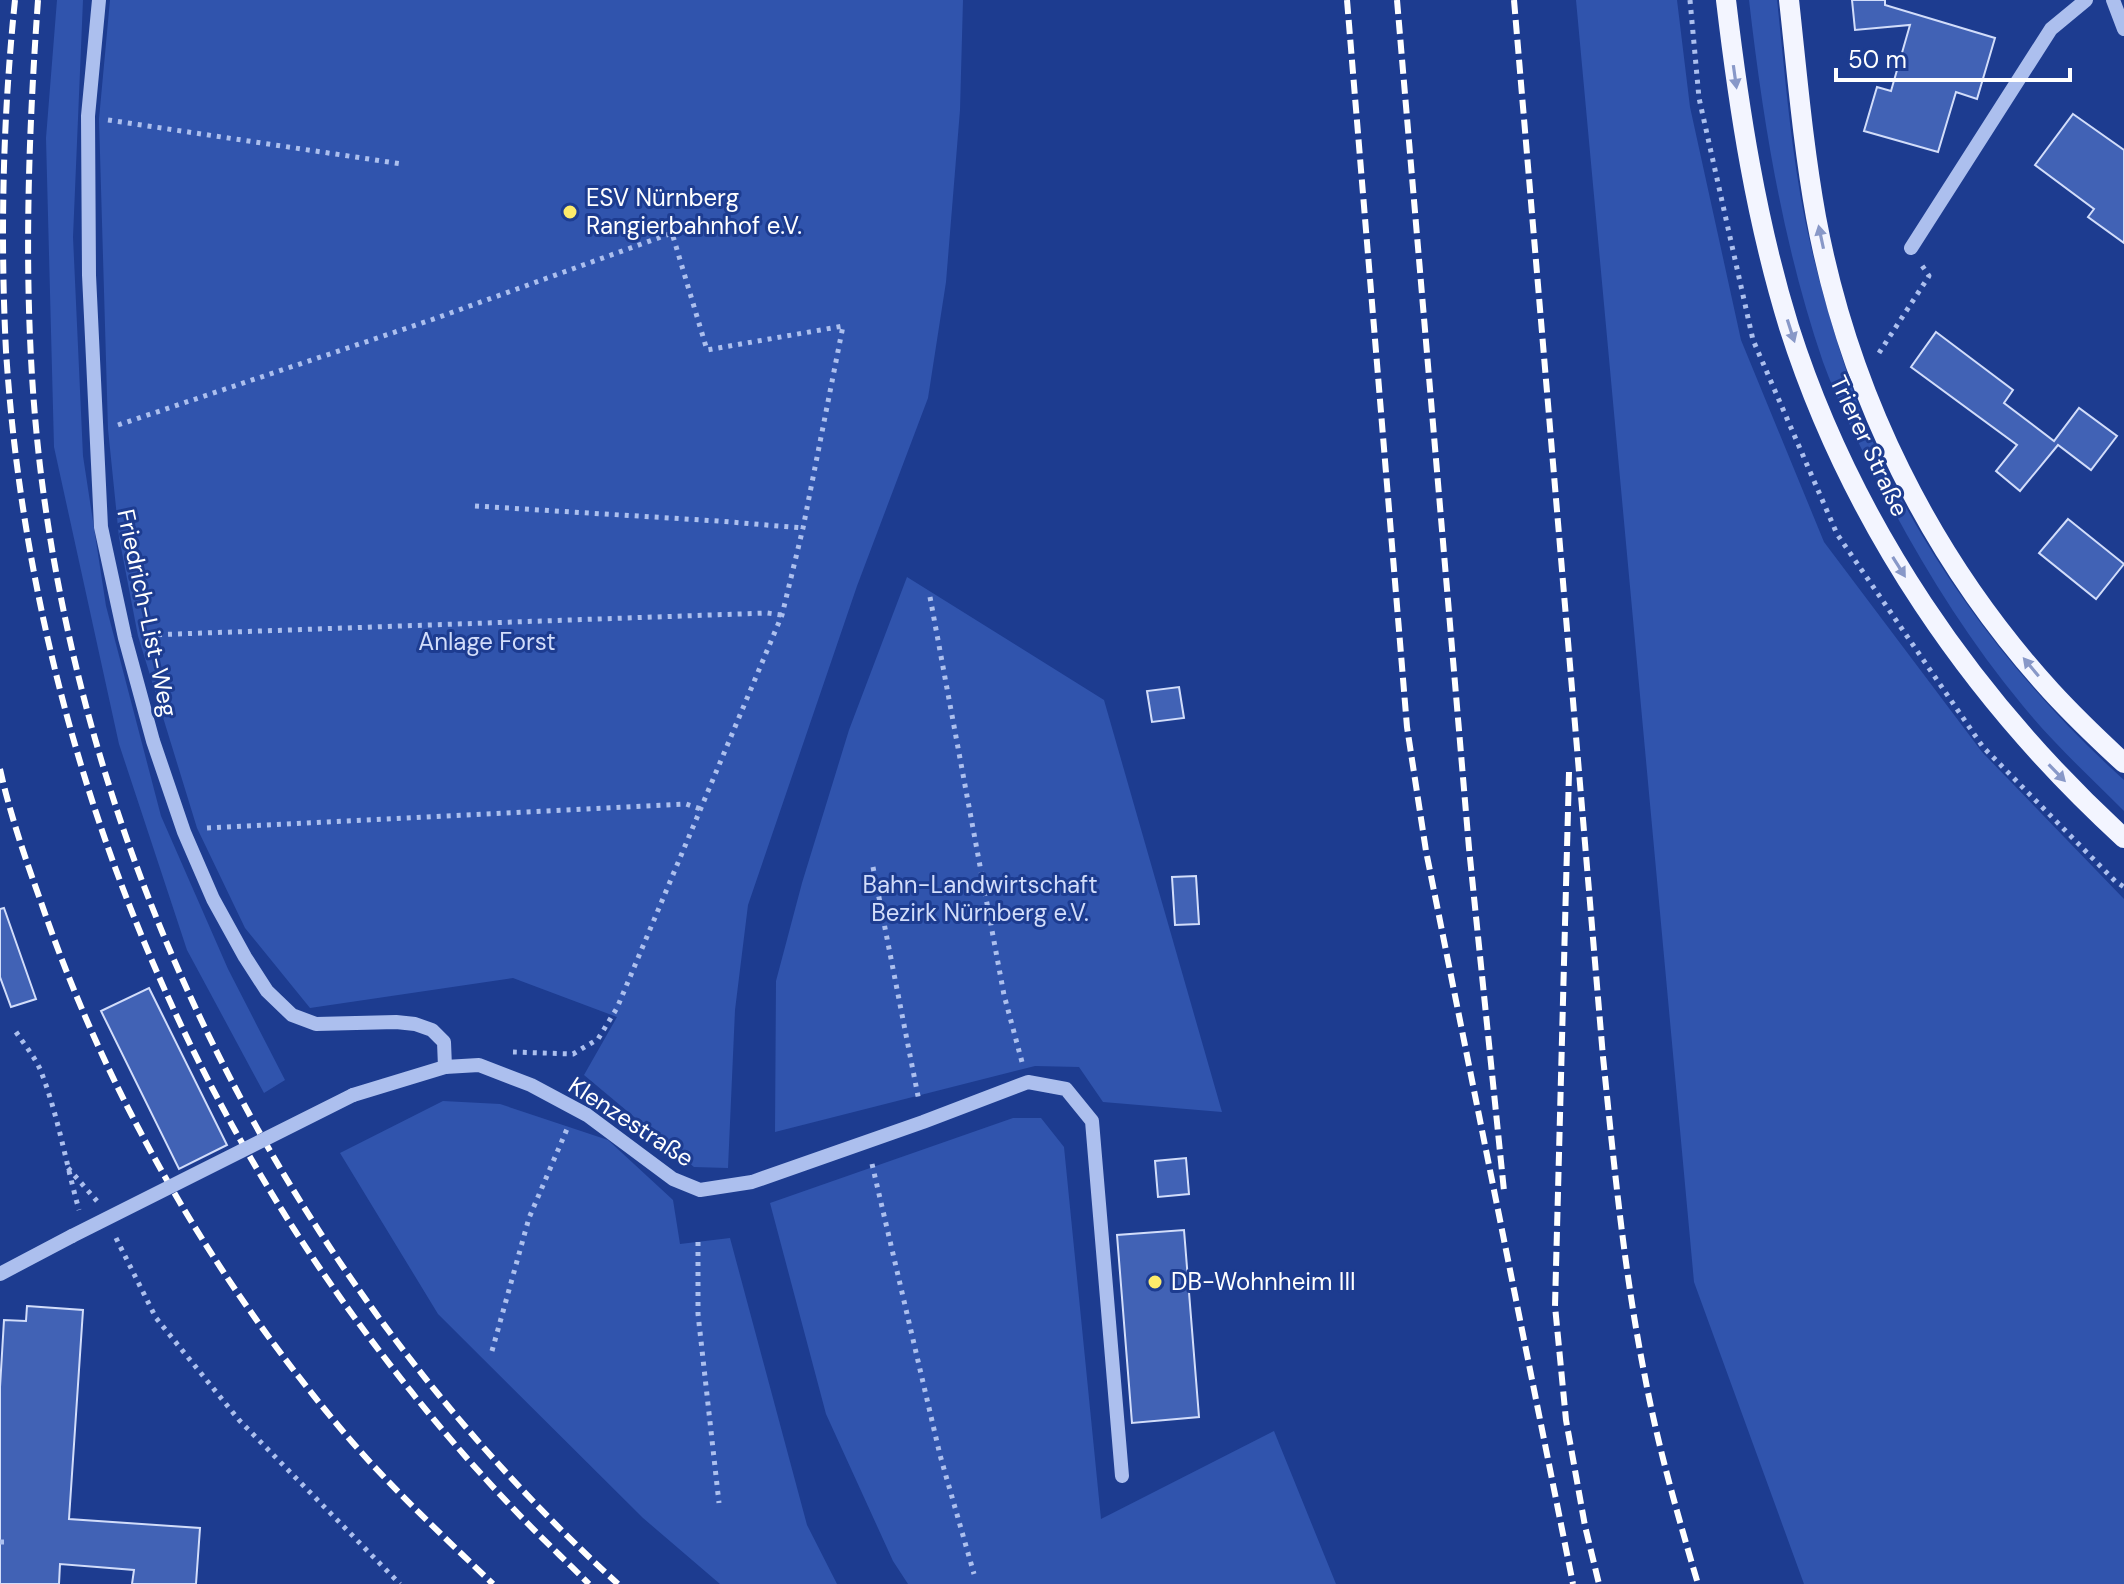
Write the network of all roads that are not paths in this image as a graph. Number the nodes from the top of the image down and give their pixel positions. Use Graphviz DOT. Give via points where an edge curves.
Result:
graph roads {
  1 [pos="99,0"];
  2 [pos="1726,0"];
  3 [pos="1789,0"];
  4 [pos="2086,0"];
  5 [pos="2113,0"];
  6 [pos="2124,29"];
  7 [pos="1911,248"];
  8 [pos="2124,763"];
  9 [pos="2124,838"];
  10 [pos="445,1067"];
  11 [pos="0,1274"];
  12 [pos="1122,1476"];
  1 -- 10 [label="street, Friedrich-List-Weg" via="88,116 89,275 101,527 153,741 213,899 267,991 292,1015 316,1024 396,1022 432,1030 444,1042"];
  2 -- 9 [label="main road, Trierer Straße, one-way" via="1742,124 1768,249 1790,328 1840,456 1894,559 1964,663 2044,759"];
  8 -- 3 [label="main road, Trierer Straße, one-way" via="2048,688 1987,613 1939,541 1881,430 1836,300 1816,217"];
  4 -- 7 [label="street" via="2051,29"];
  5 -- 6 [label="street"];
  10 -- 11 [label="street, Klenzestraße, bridge" via="353,1095"];
  10 -- 12 [label="street, Klenzestraße" via="479,1065 531,1085 587,1115 673,1179 700,1190 752,1182 1028,1082 1066,1089 1092,1121"];
}
